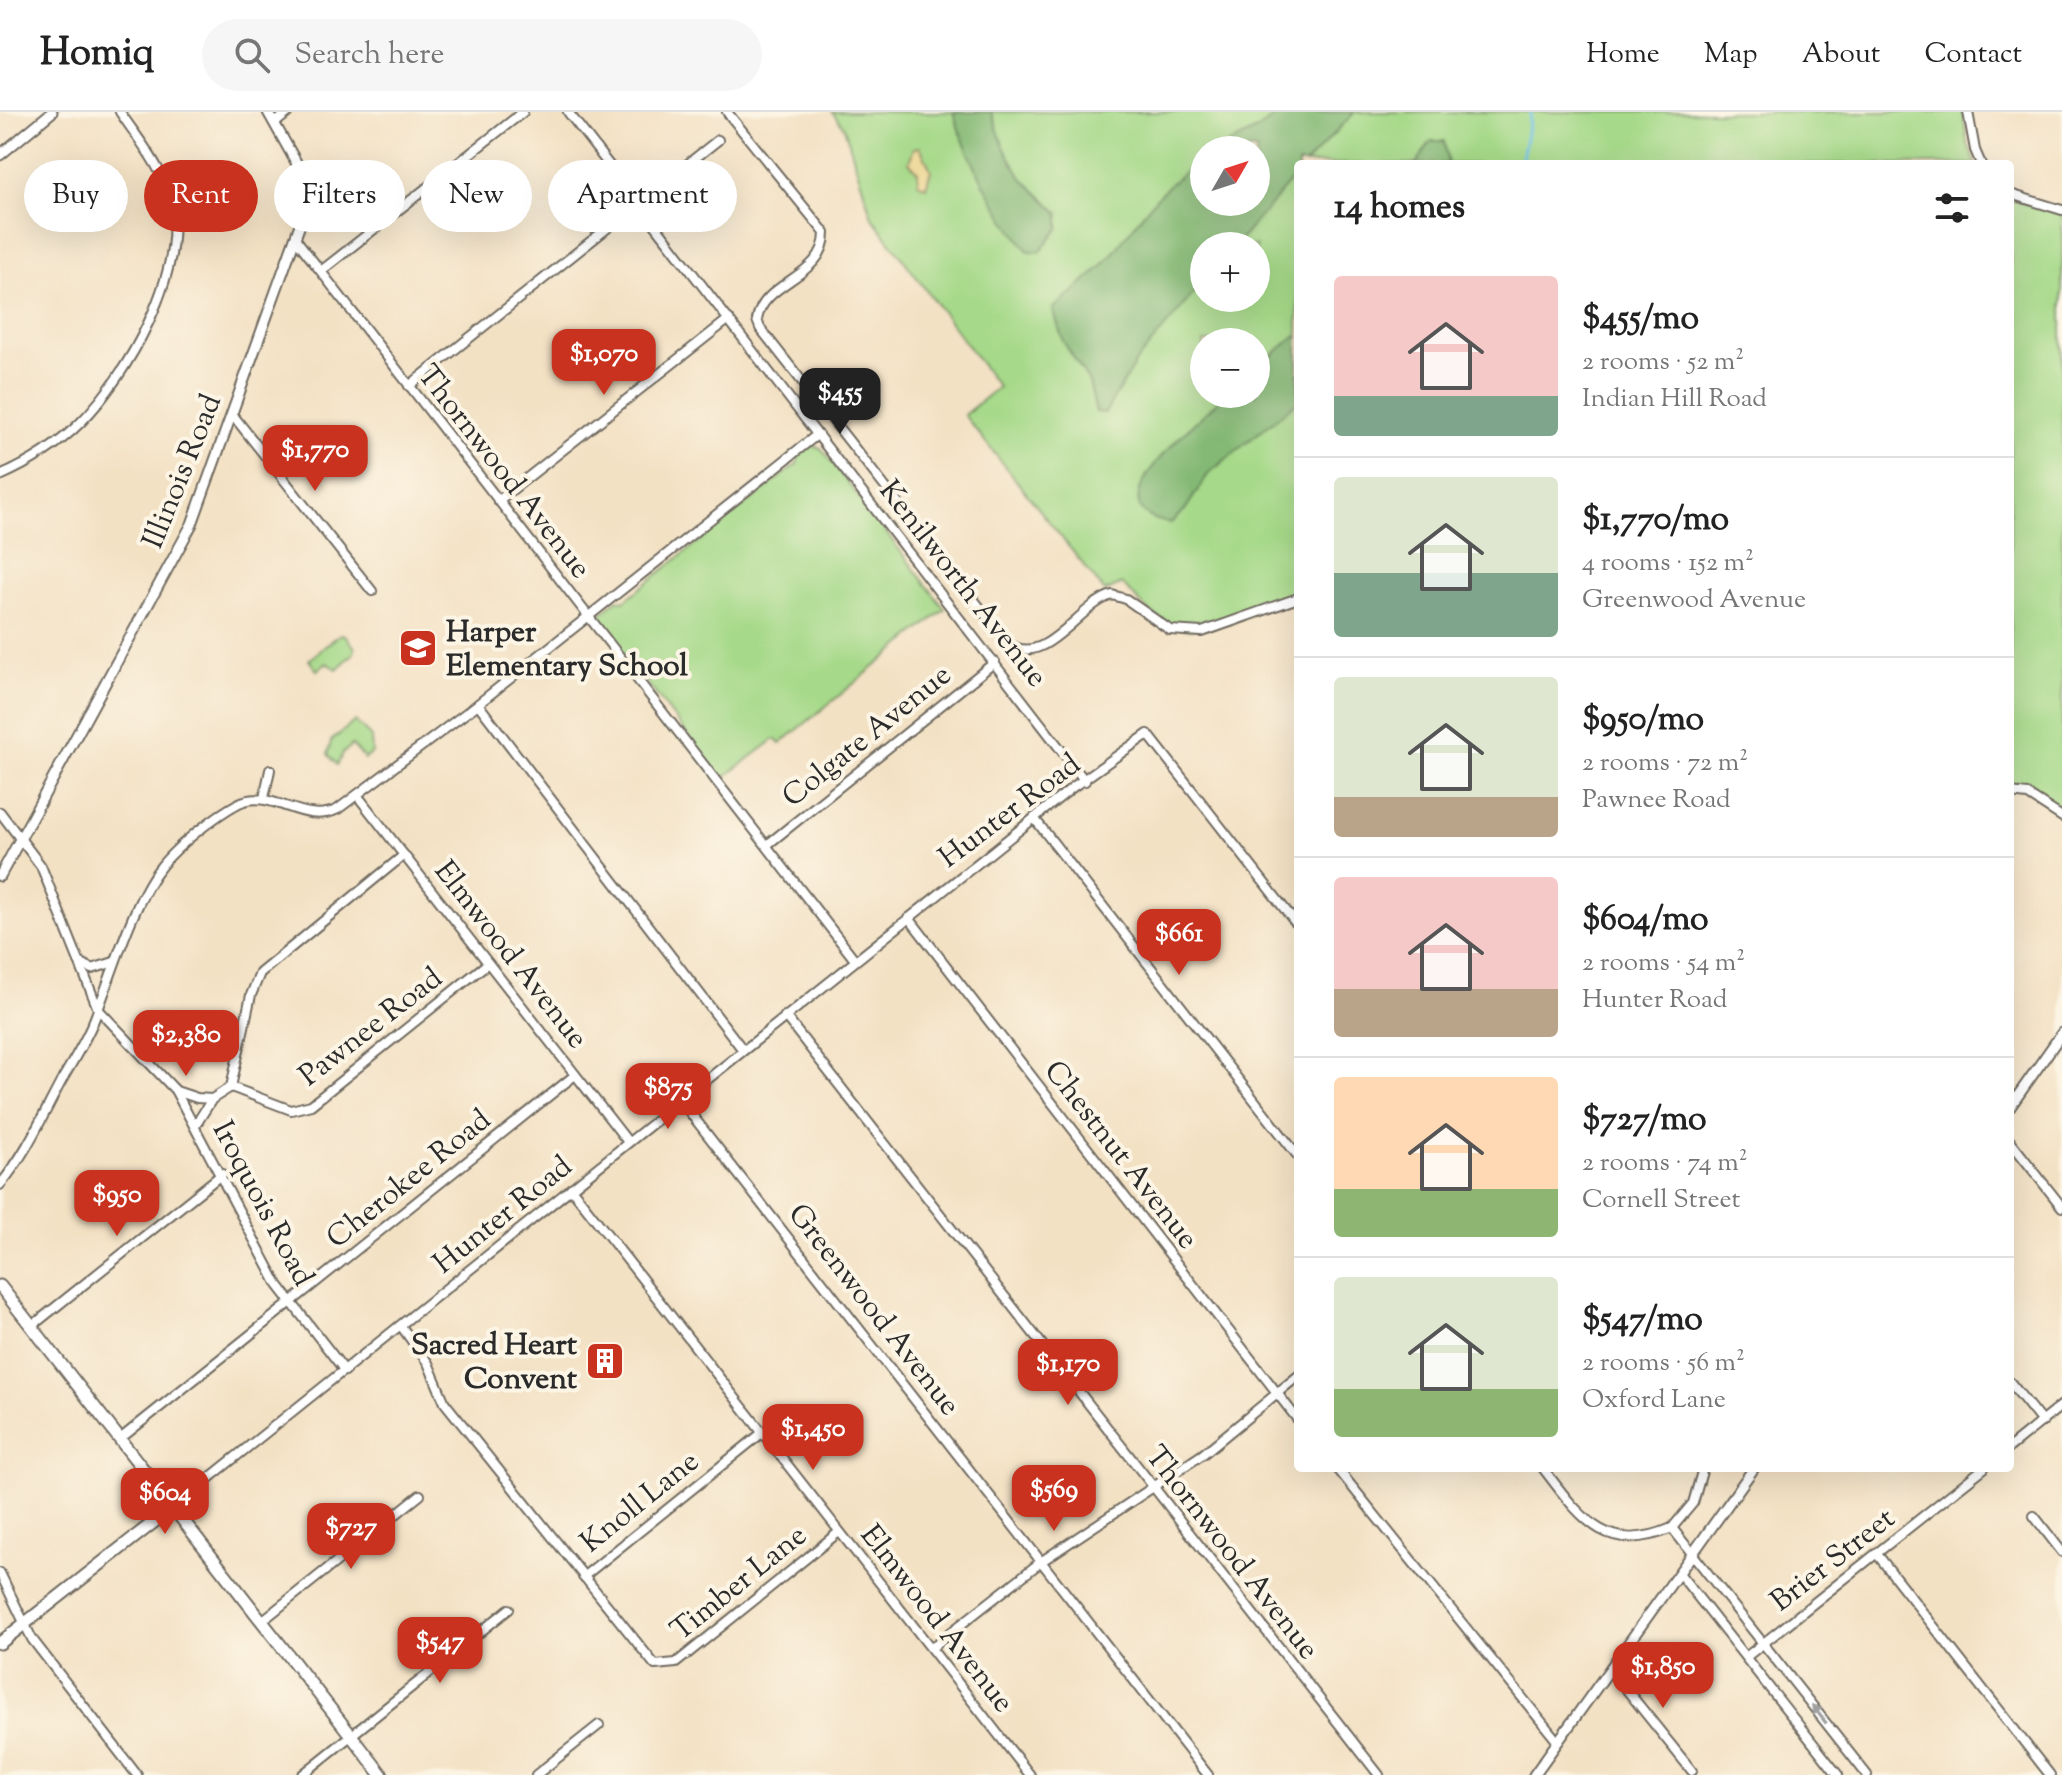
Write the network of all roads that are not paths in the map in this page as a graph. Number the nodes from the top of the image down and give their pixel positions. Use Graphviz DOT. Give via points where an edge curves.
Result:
graph roads {
  1 [pos="52,112"];
  2 [pos="120,112"];
  3 [pos="268,112"];
  4 [pos="289,112"];
  5 [pos="523,112"];
  6 [pos="568,112"];
  7 [pos="727,112"];
  8 [pos="1968,112"];
  9 [pos="275,123"];
  10 [pos="718,140"];
  11 [pos="0,155"];
  12 [pos="606,160"];
  13 [pos="694,160"];
  14 [pos="1979,160"];
  15 [pos="2014,195"];
  16 [pos="2062,210"];
  17 [pos="604,232"];
  18 [pos="662,232"];
  19 [pos="295,238"];
  20 [pos="321,271"];
  21 [pos="729,319"];
  22 [pos="409,386"];
  23 [pos="232,414"];
  24 [pos="818,434"];
  25 [pos="0,476"];
  26 [pos="498,501"];
  27 [pos="372,591"];
  28 [pos="1294,599"];
  29 [pos="588,616"];
  30 [pos="995,662"];
  31 [pos="478,704"];
  32 [pos="270,770"];
  33 [pos="1085,781"];
  34 [pos="2014,793"];
  35 [pos="357,795"];
  36 [pos="264,798"];
  37 [pos="0,812"];
  38 [pos="2062,817"];
  39 [pos="1034,818"];
  40 [pos="21,838"];
  41 [pos="767,845"];
  42 [pos="404,855"];
  43 [pos="0,876"];
  44 [pos="909,918"];
  45 [pos="1294,921"];
  46 [pos="855,960"];
  47 [pos="78,962"];
  48 [pos="115,962"];
  49 [pos="488,963"];
  50 [pos="98,1009"];
  51 [pos="785,1016"];
  52 [pos="2062,1033"];
  53 [pos="743,1050"];
  54 [pos="575,1075"];
  55 [pos="231,1087"];
  56 [pos="175,1090"];
  57 [pos="212,1099"];
  58 [pos="681,1101"];
  59 [pos="2014,1101"];
  60 [pos="195,1126"];
  61 [pos="628,1142"];
  62 [pos="2014,1146"];
  63 [pos="1294,1151"];
  64 [pos="222,1174"];
  65 [pos="0,1185"];
  66 [pos="571,1188"];
  67 [pos="2062,1207"];
  68 [pos="0,1286"];
  69 [pos="290,1303"];
  70 [pos="32,1326"];
  71 [pos="401,1326"];
  72 [pos="345,1371"];
  73 [pos="1294,1379"];
  74 [pos="2014,1387"];
  75 [pos="1277,1393"];
  76 [pos="2062,1405"];
  77 [pos="1294,1415"];
  78 [pos="2042,1422"];
  79 [pos="762,1433"];
  80 [pos="120,1439"];
  81 [pos="2014,1444"];
  82 [pos="1340,1472"];
  83 [pos="1546,1472"];
  84 [pos="1702,1472"];
  85 [pos="1751,1472"];
  86 [pos="1979,1472"];
  87 [pos="1151,1488"];
  88 [pos="420,1495"];
  89 [pos="173,1507"];
  90 [pos="2034,1516"];
  91 [pos="1672,1528"];
  92 [pos="839,1532"];
  93 [pos="2062,1552"];
  94 [pos="1693,1554"];
  95 [pos="1877,1554"];
  96 [pos="1042,1561"];
  97 [pos="0,1573"];
  98 [pos="1679,1573"];
  99 [pos="583,1577"];
  100 [pos="509,1609"];
  101 [pos="262,1621"];
  102 [pos="25,1623"];
  103 [pos="0,1643"];
  104 [pos="1764,1643"];
  105 [pos="931,1648"];
  106 [pos="1746,1657"];
  107 [pos="1610,1669"];
  108 [pos="599,1725"];
  109 [pos="351,1735"];
  110 [pos="1558,1742"];
  111 [pos="1692,1771"];
  112 [pos="137,1775"];
  113 [pos="302,1775"];
  114 [pos="382,1775"];
  115 [pos="536,1775"];
  116 [pos="1030,1775"];
  117 [pos="1208,1775"];
  118 [pos="1379,1775"];
  119 [pos="1534,1775"];
  120 [pos="1838,1775"];
  121 [pos="1867,1775"];
  122 [pos="2050,1775"];
  1 -- 11 [label="street"];
  2 -- 25 [label="street" via="168,189 174,233 161,288 124,368 96,406 51,448"];
  3 -- 9 [label="street, Illinois Road"];
  4 -- 9 [label="street"];
  5 -- 20 [label="street"];
  6 -- 12 [label="street, Kenilworth Avenue"];
  7 -- 28 [label="street" via="825,233 816,262 763,303 760,328 1014,648 1037,650 1112,595 1170,630 1202,632"];
  8 -- 14 [label="street"];
  9 -- 19 [label="street, Illinois Road" via="309,192"];
  10 -- 13 [label="street"];
  15 -- 16 [label="street"];
  17 -- 22 [label="street"];
  18 -- 21 [label="street, Kenilworth Avenue"];
  19 -- 20 [label="street, Thornwood Avenue"];
  19 -- 23 [label="street, Illinois Road"];
  20 -- 22 [label="street, Thornwood Avenue"];
  21 -- 24 [label="street, Kenilworth Avenue"];
  21 -- 26 [label="street"];
  22 -- 26 [label="street, Thornwood Avenue"];
  23 -- 27 [label="street"];
  23 -- 40 [label="street, Illinois Road" via="192,524"];
  24 -- 29 [label="street"];
  24 -- 30 [label="street, Kenilworth Avenue"];
  26 -- 29 [label="street, Thornwood Avenue"];
  29 -- 31 [label="street"];
  29 -- 41 [label="street, Thornwood Avenue"];
  30 -- 33 [label="street, Kenilworth Avenue"];
  30 -- 41 [label="street, Colgate Avenue"];
  31 -- 35 [label="street"];
  31 -- 53 [label="street"];
  32 -- 36 [label="street"];
  33 -- 39 [label="street, Hunter Road"];
  33 -- 45 [label="street, Hunter Road" via="1148,734"];
  34 -- 38 [label="street" via="2028,795"];
  35 -- 36 [label="street" via="322,814"];
  35 -- 42 [label="street, Elmwood Avenue"];
  36 -- 48 [label="street" via="230,809 161,866"];
  37 -- 40 [label="street, Iroquois Road"];
  39 -- 44 [label="street, Hunter Road"];
  39 -- 63 [label="street"];
  40 -- 43 [label="street, Illinois Road"];
  40 -- 47 [label="street, Iroquois Road" via="49,882"];
  41 -- 46 [label="street, Thornwood Avenue"];
  42 -- 49 [label="street, Elmwood Avenue"];
  42 -- 55 [label="street" via="260,973"];
  44 -- 46 [label="street, Hunter Road"];
  44 -- 75 [label="street, Chestnut Avenue"];
  46 -- 51 [label="street, Hunter Road"];
  47 -- 48 [label="street" via="92,969"];
  47 -- 50 [label="street, Iroquois Road"];
  48 -- 50 [label="street"];
  49 -- 54 [label="street, Elmwood Avenue"];
  49 -- 55 [label="street, Pawnee Road" via="311,1105 291,1110"];
  50 -- 56 [label="street, Iroquois Road"];
  50 -- 65 [label="street" via="28,1143"];
  51 -- 53 [label="street, Hunter Road"];
  51 -- 87 [label="street, Thornwood Avenue"];
  52 -- 59 [label="street"];
  53 -- 58 [label="street, Hunter Road"];
  54 -- 61 [label="street, Elmwood Avenue"];
  54 -- 69 [label="street, Cherokee Road"];
  55 -- 57 [label="street"];
  56 -- 57 [label="street"];
  56 -- 60 [label="street, Iroquois Road"];
  57 -- 60 [label="street"];
  58 -- 61 [label="street, Hunter Road"];
  58 -- 96 [label="street, Greenwood Avenue"];
  60 -- 64 [label="street, Iroquois Road"];
  61 -- 66 [label="street, Hunter Road"];
  62 -- 67 [label="street"];
  64 -- 69 [label="street, Iroquois Road"];
  64 -- 70 [label="street"];
  66 -- 71 [label="street, Hunter Road"];
  66 -- 79 [label="street, Elmwood Avenue"];
  68 -- 70 [label="main road"];
  69 -- 72 [label="street, Iroquois Road"];
  69 -- 80 [label="street, Cherokee Road"];
  70 -- 80 [label="main road"];
  71 -- 72 [label="street, Hunter Road"];
  71 -- 99 [label="street" via="428,1363 445,1403"];
  72 -- 89 [label="street, Hunter Road"];
  73 -- 75 [label="street"];
  74 -- 78 [label="street"];
  75 -- 77 [label="street, Chestnut Avenue"];
  75 -- 87 [label="street" via="1203,1454"];
  76 -- 78 [label="street"];
  78 -- 81 [label="street"];
  79 -- 92 [label="street, Elmwood Avenue"];
  79 -- 99 [label="street, Knoll Lane"];
  80 -- 89 [label="main road"];
  82 -- 110 [label="street"];
  83 -- 91 [label="street" via="1579,1514 1604,1532 1630,1538"];
  84 -- 91 [label="street" via="1693,1503"];
  85 -- 94 [label="street"];
  86 -- 95 [label="street, Brier Street"];
  87 -- 96 [label="street"];
  87 -- 118 [label="street, Thornwood Avenue"];
  88 -- 101 [label="street"];
  89 -- 101 [label="main road"];
  89 -- 102 [label="main road, Hunter Road"];
  90 -- 93 [label="street"];
  91 -- 94 [label="street"];
  92 -- 99 [label="street, Timber Lane" via="666,1667 649,1662"];
  92 -- 105 [label="street, Elmwood Avenue"];
  94 -- 98 [label="street"];
  94 -- 104 [label="street"];
  95 -- 104 [label="street, Brier Street"];
  95 -- 122 [label="street"];
  96 -- 105 [label="street"];
  96 -- 117 [label="street, Greenwood Avenue"];
  97 -- 102 [label="street"];
  98 -- 106 [label="street"];
  98 -- 107 [label="street"];
  100 -- 109 [label="street"];
  101 -- 109 [label="main road"];
  102 -- 103 [label="main road, Hunter Road"];
  102 -- 112 [label="street"];
  104 -- 106 [label="street, Brier Street"];
  121 -- 104 [label="street, one-way"];
  105 -- 116 [label="street, Elmwood Avenue"];
  106 -- 120 [label="street"];
  107 -- 110 [label="street"];
  107 -- 111 [label="street"];
  108 -- 115 [label="street"];
  109 -- 113 [label="street"];
  109 -- 114 [label="main road"];
  110 -- 119 [label="street"];
}
